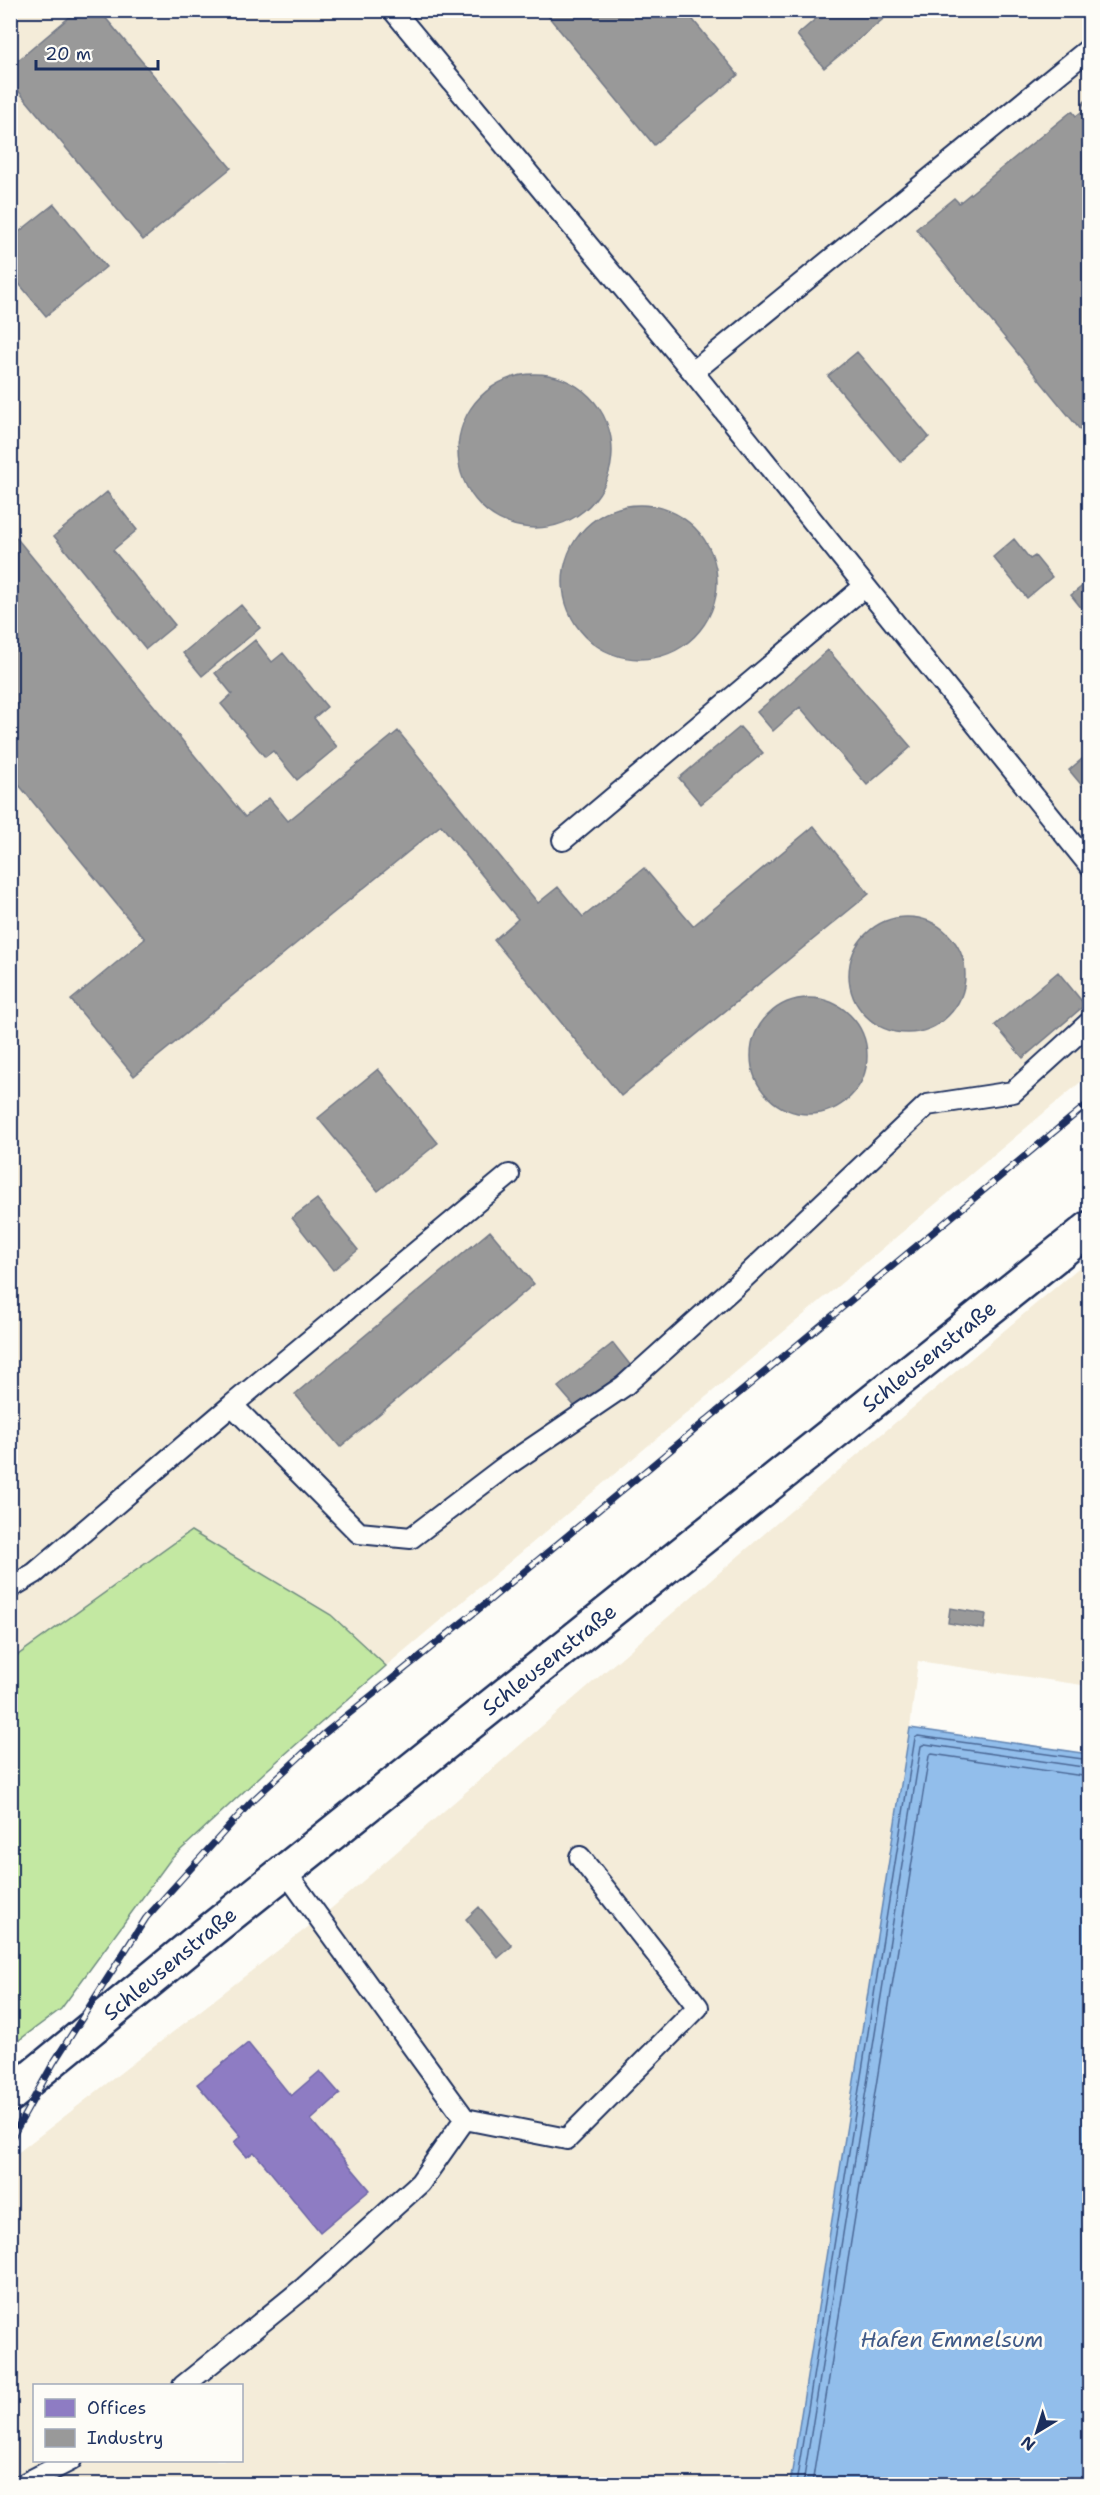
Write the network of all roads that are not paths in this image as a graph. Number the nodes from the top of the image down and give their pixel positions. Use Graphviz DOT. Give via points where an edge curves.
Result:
graph roads {
  1 [pos="393,10"];
  2 [pos="1089,48"];
  3 [pos="693,372"];
  4 [pos="865,586"];
  5 [pos="563,840"];
  6 [pos="1089,866"];
  7 [pos="1089,1022"];
  8 [pos="509,1175"];
  9 [pos="1089,1228"];
  10 [pos="232,1405"];
  11 [pos="10,1588"];
  12 [pos="580,1857"];
  13 [pos="285,1871"];
  14 [pos="10,2095"];
  15 [pos="465,2119"];
  16 [pos="184,2384"];
  17 [pos="67,2462"];
  18 [pos="24,2484"];
  1 -- 3 [label="lane"];
  2 -- 3 [label="lane"];
  3 -- 4 [label="lane"];
  4 -- 5 [label="lane"];
  4 -- 6 [label="lane"];
  7 -- 10 [label="lane" via="1013,1092 927,1105 624,1386 503,1468 411,1538 359,1533"];
  8 -- 10 [label="lane"];
  9 -- 13 [label="street, Schleusenstraße"];
  10 -- 11 [label="lane" via="34,1573"];
  12 -- 15 [label="lane" via="698,2007 567,2139"];
  13 -- 14 [label="street, Schleusenstraße"];
  13 -- 15 [label="lane"];
  15 -- 16 [label="lane" via="420,2183 305,2288"];
  17 -- 18 [label="lane"];
}
